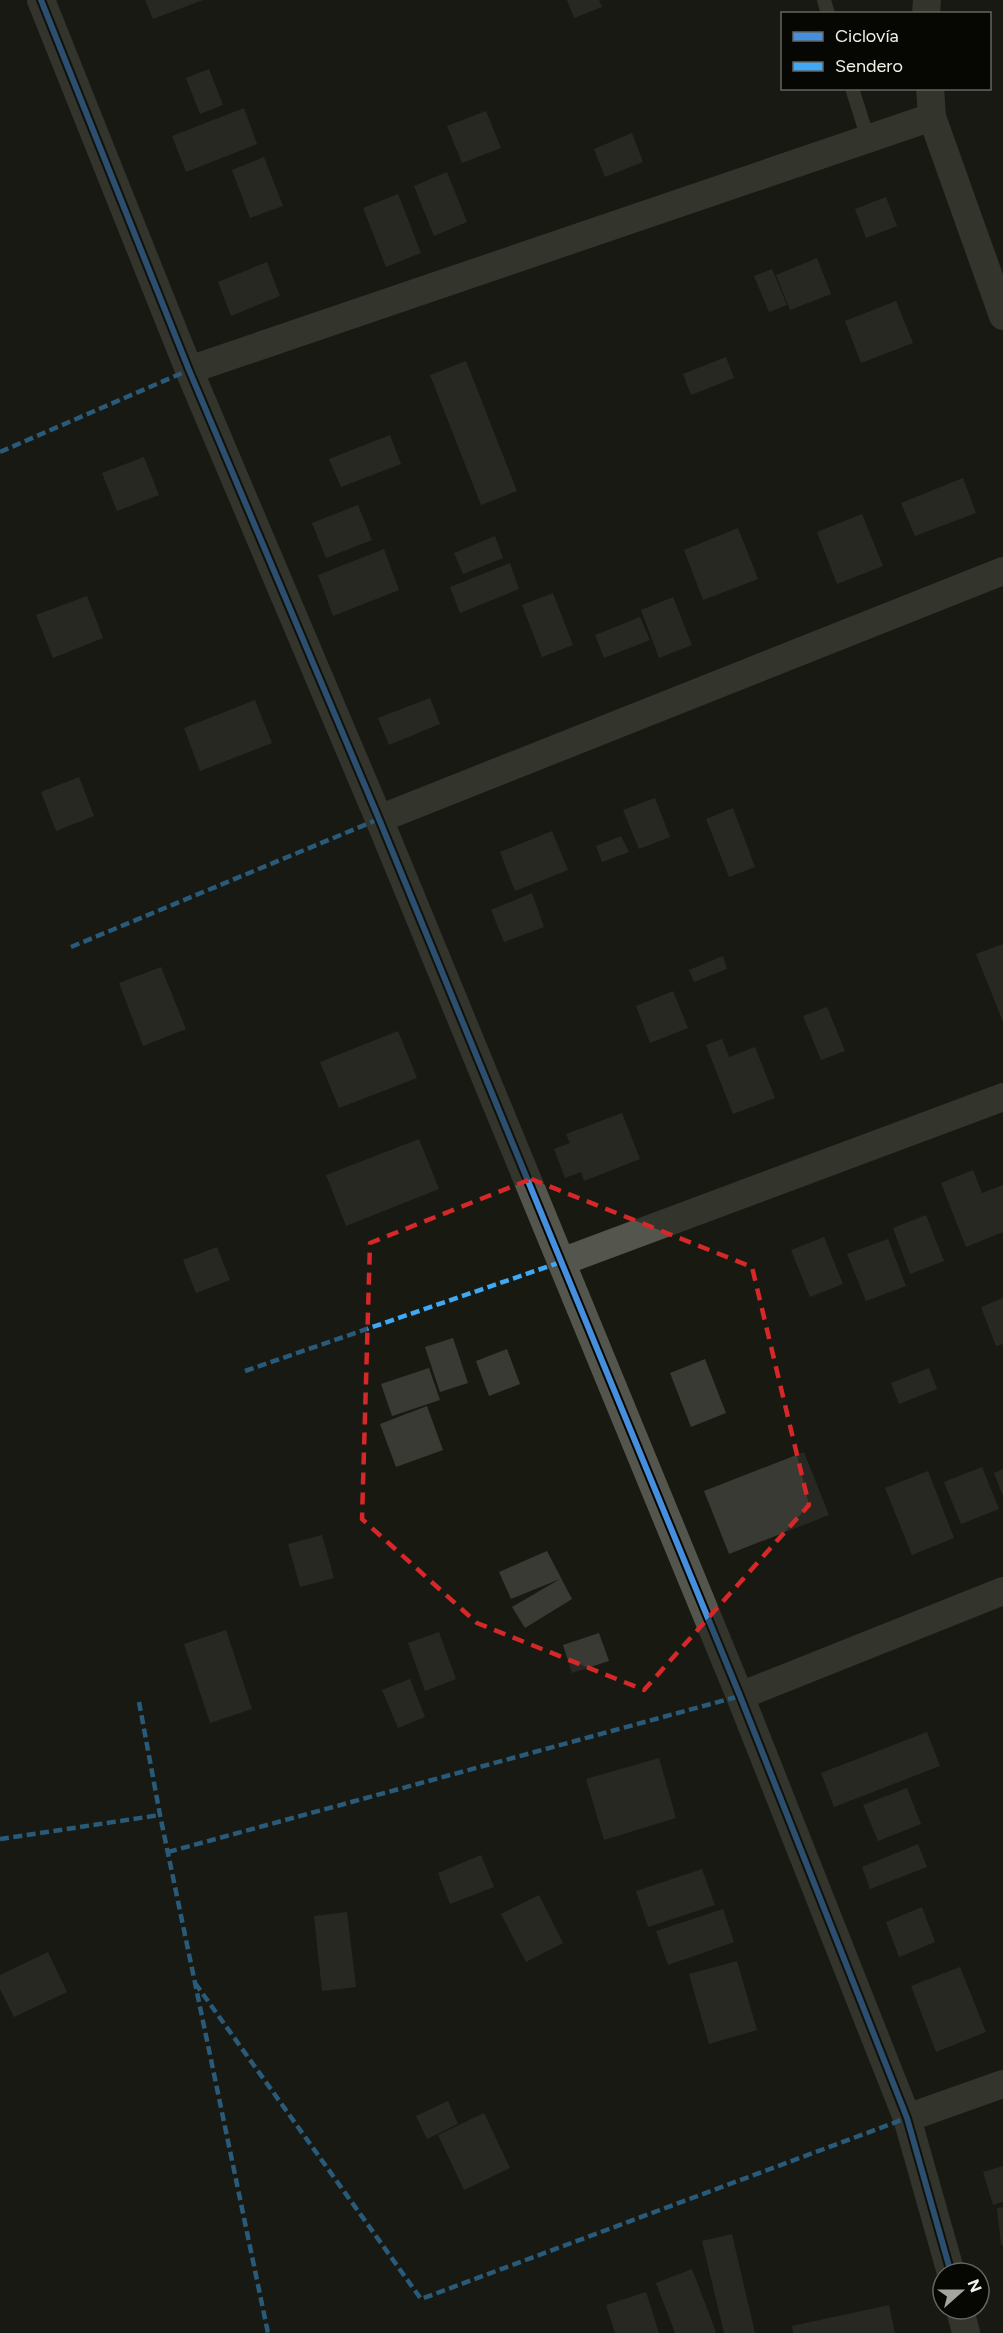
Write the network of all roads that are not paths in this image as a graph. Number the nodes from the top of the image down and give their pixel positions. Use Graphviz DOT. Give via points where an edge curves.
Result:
graph roads {
  1 [pos="41,0"];
  2 [pos="853,90"];
  3 [pos="930,90"];
  4 [pos="932,117"];
  5 [pos="868,139"];
  6 [pos="1003,316"];
  7 [pos="189,370"];
  8 [pos="1003,571"];
  9 [pos="379,819"];
  10 [pos="1003,1097"];
  11 [pos="561,1262"];
  12 [pos="1003,1591"];
  13 [pos="740,1696"];
  14 [pos="1003,2084"];
  15 [pos="907,2118"];
  16 [pos="948,2261"];
  1 -- 7 [label="street"];
  2 -- 5 [label="lane"];
  3 -- 4 [label="street"];
  4 -- 5 [label="street"];
  4 -- 6 [label="street"];
  5 -- 7 [label="street"];
  7 -- 9 [label="street"];
  8 -- 9 [label="street"];
  9 -- 11 [label="street"];
  10 -- 11 [label="street"];
  11 -- 13 [label="street"];
  12 -- 13 [label="street"];
  13 -- 15 [label="street"];
  14 -- 15 [label="street"];
  15 -- 16 [label="street"];
}
